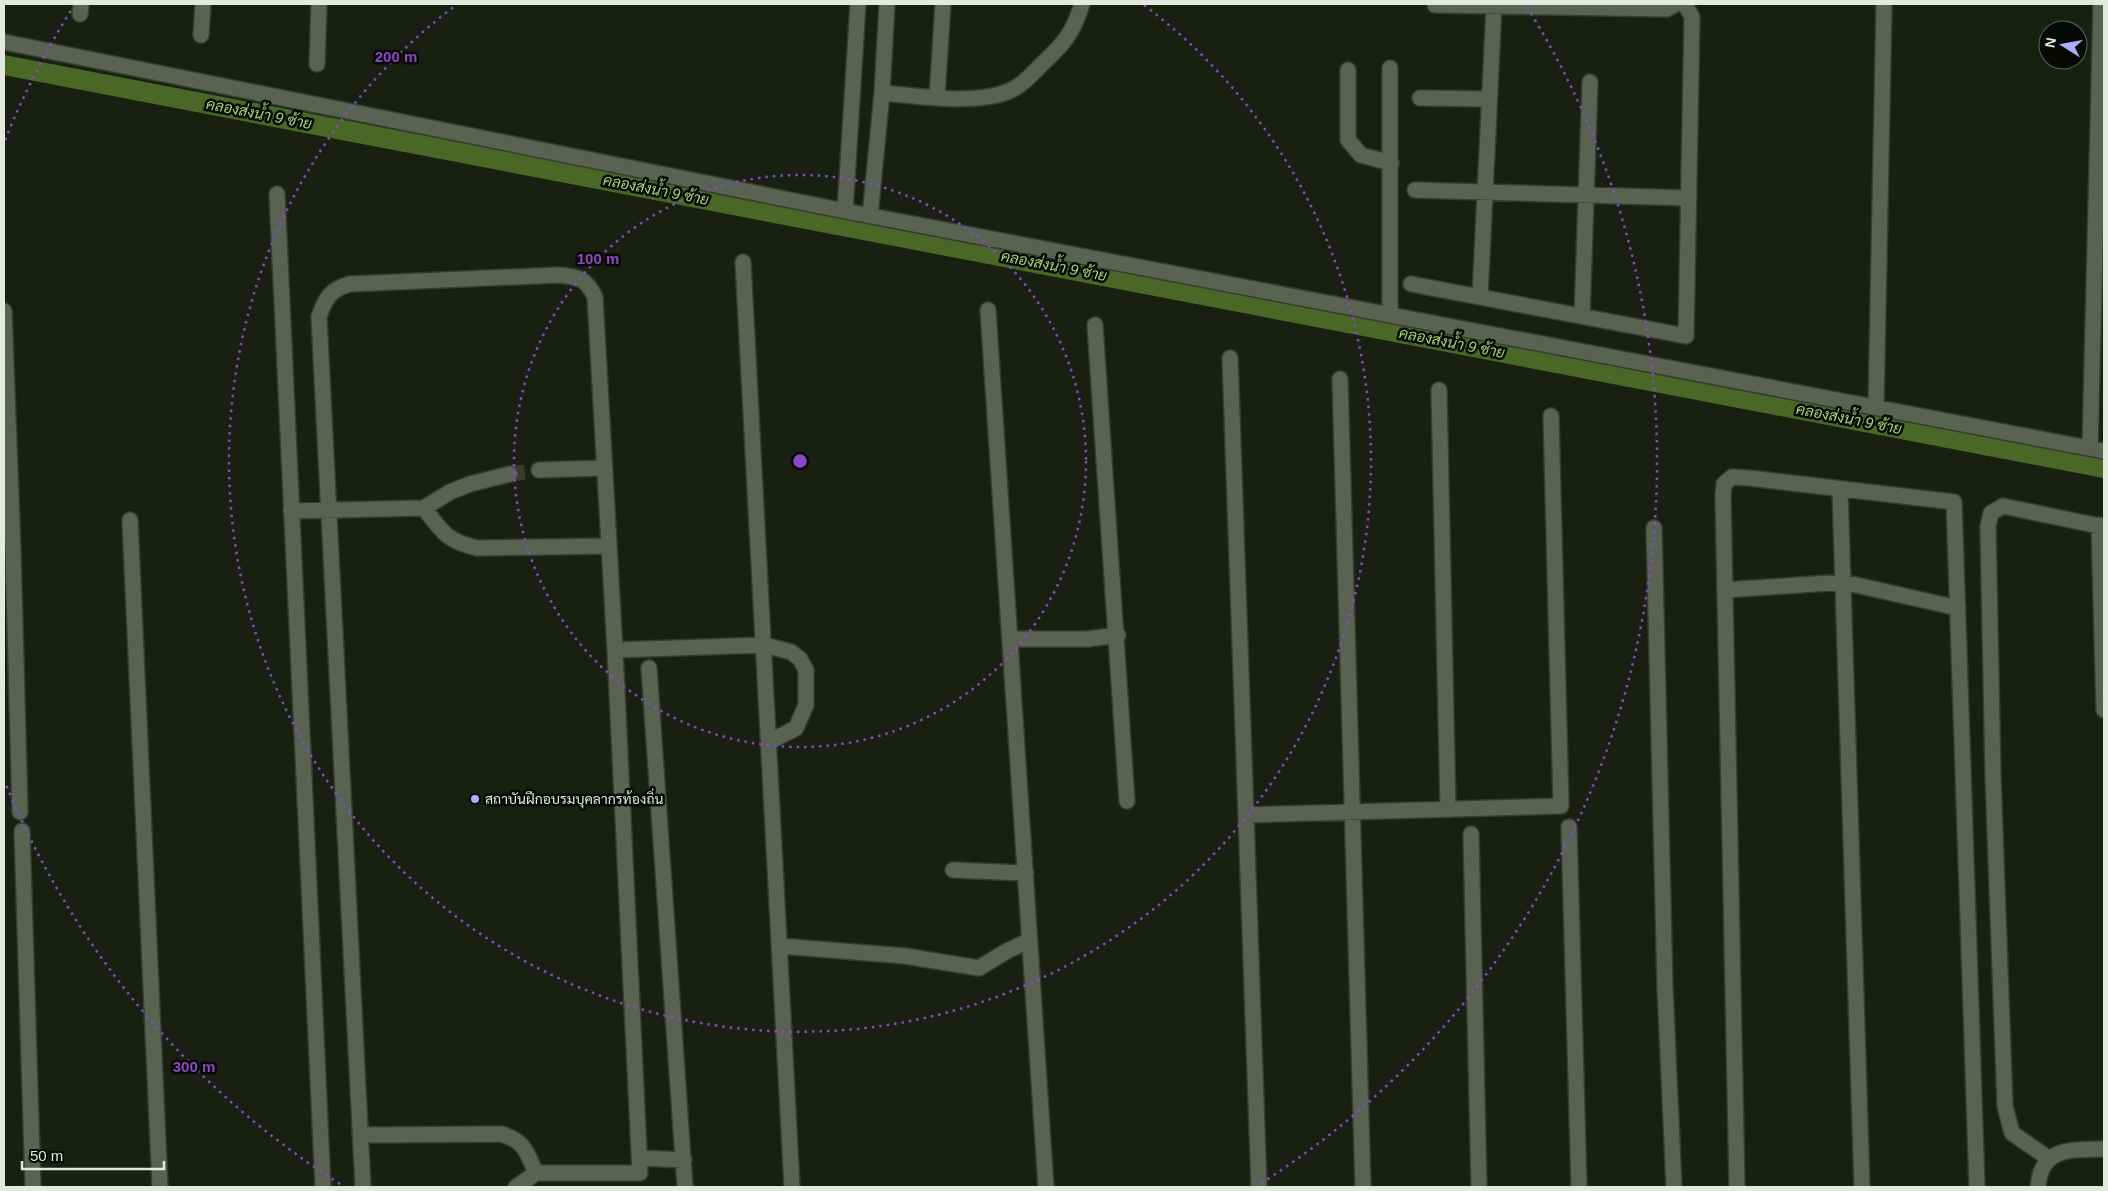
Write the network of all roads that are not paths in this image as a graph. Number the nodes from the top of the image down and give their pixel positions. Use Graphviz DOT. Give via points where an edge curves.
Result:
graph roads {
  1 [pos="203,4"];
  2 [pos="319,4"];
  3 [pos="858,4"];
  4 [pos="887,4"];
  5 [pos="943,4"];
  6 [pos="1082,4"];
  7 [pos="1676,4"];
  8 [pos="1685,4"];
  9 [pos="1884,4"];
  10 [pos="2101,4"];
  11 [pos="1435,5"];
  12 [pos="1460,5"];
  13 [pos="1549,5"];
  14 [pos="1494,6"];
  15 [pos="201,35"];
  16 [pos="4,42"];
  17 [pos="317,64"];
  18 [pos="1390,68"];
  19 [pos="1348,70"];
  20 [pos="1590,82"];
  21 [pos="882,93"];
  22 [pos="937,97"];
  23 [pos="1420,98"];
  24 [pos="1489,99"];
  25 [pos="1390,163"];
  26 [pos="1415,190"];
  27 [pos="1485,192"];
  28 [pos="277,194"];
  29 [pos="1586,195"];
  30 [pos="1689,198"];
  31 [pos="845,211"];
  32 [pos="870,216"];
  33 [pos="743,262"];
  34 [pos="1411,284"];
  35 [pos="1480,297"];
  36 [pos="988,310"];
  37 [pos="4,311"];
  38 [pos="1390,316"];
  39 [pos="1582,316"];
  40 [pos="1095,325"];
  41 [pos="1230,358"];
  42 [pos="1340,379"];
  43 [pos="1440,390"];
  44 [pos="1876,407"];
  45 [pos="1551,416"];
  46 [pos="2097,449"];
  47 [pos="604,468"];
  48 [pos="540,470"];
  49 [pos="510,474"];
  50 [pos="1840,490"];
  51 [pos="424,508"];
  52 [pos="328,509"];
  53 [pos="291,511"];
  54 [pos="130,520"];
  55 [pos="2102,526"];
  56 [pos="1654,528"];
  57 [pos="609,546"];
  58 [pos="8,550"];
  59 [pos="1843,582"];
  60 [pos="1725,590"];
  61 [pos="1958,608"];
  62 [pos="1118,635"];
  63 [pos="1010,639"];
  64 [pos="764,645"];
  65 [pos="615,650"];
  66 [pos="649,668"];
  67 [pos="2104,710"];
  68 [pos="770,742"];
  69 [pos="1128,801"];
  70 [pos="1448,810"];
  71 [pos="20,812"];
  72 [pos="1352,813"];
  73 [pos="1246,815"];
  74 [pos="1568,827"];
  75 [pos="22,831"];
  76 [pos="1471,834"];
  77 [pos="953,870"];
  78 [pos="1026,873"];
  79 [pos="1030,940"];
  80 [pos="780,946"];
  81 [pos="360,1134"];
  82 [pos="2104,1149"];
  83 [pos="2048,1158"];
  84 [pos="684,1160"];
  85 [pos="536,1173"];
  86 [pos="640,1173"];
  87 [pos="33,1187"];
  88 [pos="160,1187"];
  89 [pos="323,1187"];
  90 [pos="363,1187"];
  91 [pos="516,1187"];
  92 [pos="685,1187"];
  93 [pos="792,1187"];
  94 [pos="1046,1187"];
  95 [pos="1259,1187"];
  96 [pos="1363,1187"];
  97 [pos="1479,1187"];
  98 [pos="1579,1187"];
  99 [pos="1674,1187"];
  100 [pos="1737,1187"];
  101 [pos="1862,1187"];
  102 [pos="1977,1187"];
  103 [pos="2038,1187"];
  1 -- 15 [label="street"];
  2 -- 17 [label="street"];
  3 -- 31 [label="street"];
  4 -- 21 [label="street"];
  5 -- 22 [label="street"];
  6 -- 22 [label="street" via="1070,36 1009,92 988,97"];
  7 -- 13 [label="street" via="1667,10"];
  8 -- 30 [label="street" via="1692,17"];
  9 -- 44 [label="street"];
  10 -- 46 [label="street"];
  11 -- 12 [label="street"];
  12 -- 14 [label="street"];
  13 -- 14 [label="street"];
  14 -- 24 [label="street"];
  16 -- 31 [label="street"];
  18 -- 25 [label="street"];
  19 -- 25 [label="street" via="1348,140 1361,155"];
  20 -- 29 [label="street"];
  21 -- 22 [label="street"];
  21 -- 32 [label="street"];
  23 -- 24 [label="street"];
  24 -- 27 [label="street"];
  25 -- 38 [label="street"];
  26 -- 27 [label="street"];
  27 -- 29 [label="street"];
  27 -- 35 [label="street"];
  28 -- 53 [label="street"];
  29 -- 30 [label="street"];
  29 -- 39 [label="street"];
  30 -- 39 [label="street" via="1686,336"];
  31 -- 32 [label="street"];
  32 -- 38 [label="street"];
  33 -- 64 [label="street"];
  34 -- 35 [label="street"];
  35 -- 39 [label="street"];
  36 -- 63 [label="street"];
  37 -- 58 [label="street"];
  38 -- 44 [label="street"];
  40 -- 62 [label="street"];
  41 -- 73 [label="street"];
  42 -- 72 [label="street"];
  43 -- 70 [label="street"];
  44 -- 46 [label="street"];
  45 -- 70 [label="street" via="1561,806"];
  47 -- 48 [label="street"];
  47 -- 52 [label="street" via="595,297 589,285 578,277 560,275 350,284 336,287 324,300 320,317"];
  47 -- 57 [label="street"];
  49 -- 51 [label="street" via="470,484"];
  50 -- 59 [label="street"];
  50 -- 60 [label="street" via="1749,478 1732,478 1724,484"];
  50 -- 61 [label="street" via="1954,502"];
  51 -- 52 [label="street"];
  51 -- 57 [label="street" via="443,534 458,543 477,548"];
  52 -- 53 [label="street"];
  52 -- 81 [label="street"];
  53 -- 89 [label="street"];
  54 -- 88 [label="street"];
  55 -- 67 [label="street"];
  55 -- 83 [label="street" via="2003,506 1991,513 1988,526 2005,1106 2012,1133"];
  56 -- 99 [label="street" via="1665,987"];
  57 -- 65 [label="street"];
  58 -- 71 [label="street"];
  59 -- 60 [label="street"];
  59 -- 61 [label="street"];
  59 -- 101 [label="street"];
  60 -- 100 [label="street"];
  61 -- 102 [label="street"];
  62 -- 63 [label="street" via="1079,639"];
  62 -- 69 [label="street"];
  63 -- 78 [label="street"];
  64 -- 65 [label="street"];
  64 -- 68 [label="street"];
  64 -- 68 [label="street" via="791,652 806,670 806,705 801,720 796,728"];
  65 -- 86 [label="street"];
  66 -- 84 [label="street"];
  68 -- 80 [label="street"];
  70 -- 72 [label="street"];
  72 -- 73 [label="street"];
  72 -- 96 [label="street"];
  73 -- 95 [label="street"];
  74 -- 98 [label="street"];
  75 -- 87 [label="street"];
  76 -- 97 [label="street"];
  77 -- 78 [label="street"];
  78 -- 79 [label="street"];
  79 -- 80 [label="street" via="978,968 905,956"];
  79 -- 94 [label="street"];
  80 -- 93 [label="street"];
  81 -- 85 [label="street" via="501,1134 517,1139"];
  81 -- 90 [label="street"];
  82 -- 83 [label="street" via="2066,1151"];
  83 -- 103 [label="street" via="2041,1170"];
  84 -- 86 [label="street"];
  84 -- 92 [label="street"];
  85 -- 86 [label="street"];
  85 -- 91 [label="street"];
}
